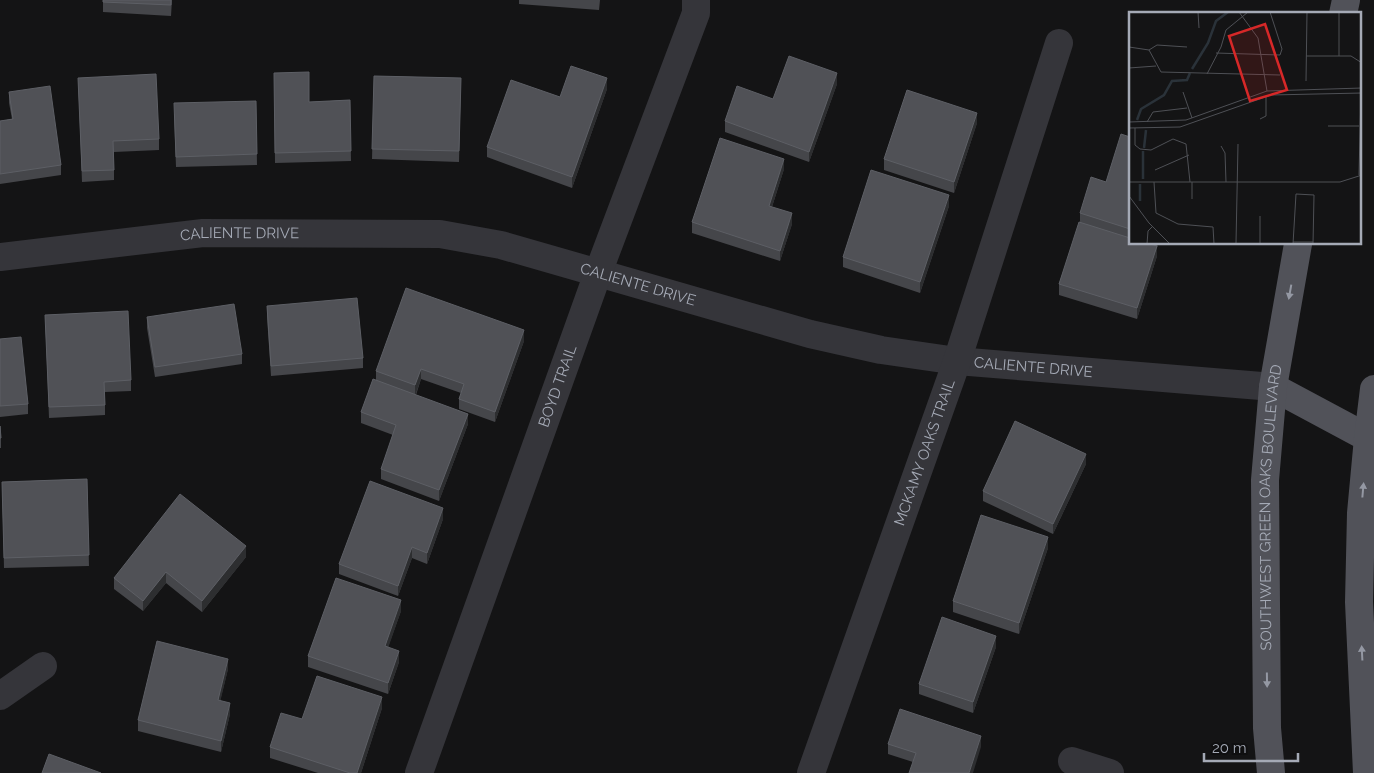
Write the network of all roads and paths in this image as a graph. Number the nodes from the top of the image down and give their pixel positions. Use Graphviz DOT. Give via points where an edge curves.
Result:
graph roads {
  1 [pos="696,0"];
  2 [pos="1059,43"];
  3 [pos="1298,245"];
  4 [pos="0,257"];
  5 [pos="598,273"];
  6 [pos="957,361"];
  7 [pos="1273,387"];
  8 [pos="1374,388"];
  9 [pos="1371,440"];
  10 [pos="42,666"];
  11 [pos="0,696"];
  12 [pos="1072,761"];
  13 [pos="419,773"];
  14 [pos="811,773"];
  15 [pos="1110,773"];
  16 [pos="1271,773"];
  17 [pos="1367,773"];
  1 -- 5 [label="street, BOYD TRAIL" via="696,13"];
  2 -- 6 [label="street, MCKAMY OAKS TRAIL"];
  3 -- 7 [label="main road, SOUTHWEST GREEN OAKS BOULEVARD, one-way"];
  4 -- 5 [label="street, CALIENTE DRIVE" via="203,233 440,234 501,245"];
  5 -- 6 [label="street, CALIENTE DRIVE" via="810,334 881,350"];
  5 -- 13 [label="street, BOYD TRAIL"];
  6 -- 7 [label="street, CALIENTE DRIVE"];
  6 -- 14 [label="street, MCKAMY OAKS TRAIL"];
  7 -- 9 [label="main road"];
  7 -- 16 [label="main road, SOUTHWEST GREEN OAKS BOULEVARD, one-way" via="1265,480 1267,728"];
  8 -- 9 [label="main road"];
  17 -- 9 [label="main road, one-way" via="1359,602 1361,514"];
  10 -- 11 [label="street"];
  12 -- 15 [label="street"];
}
